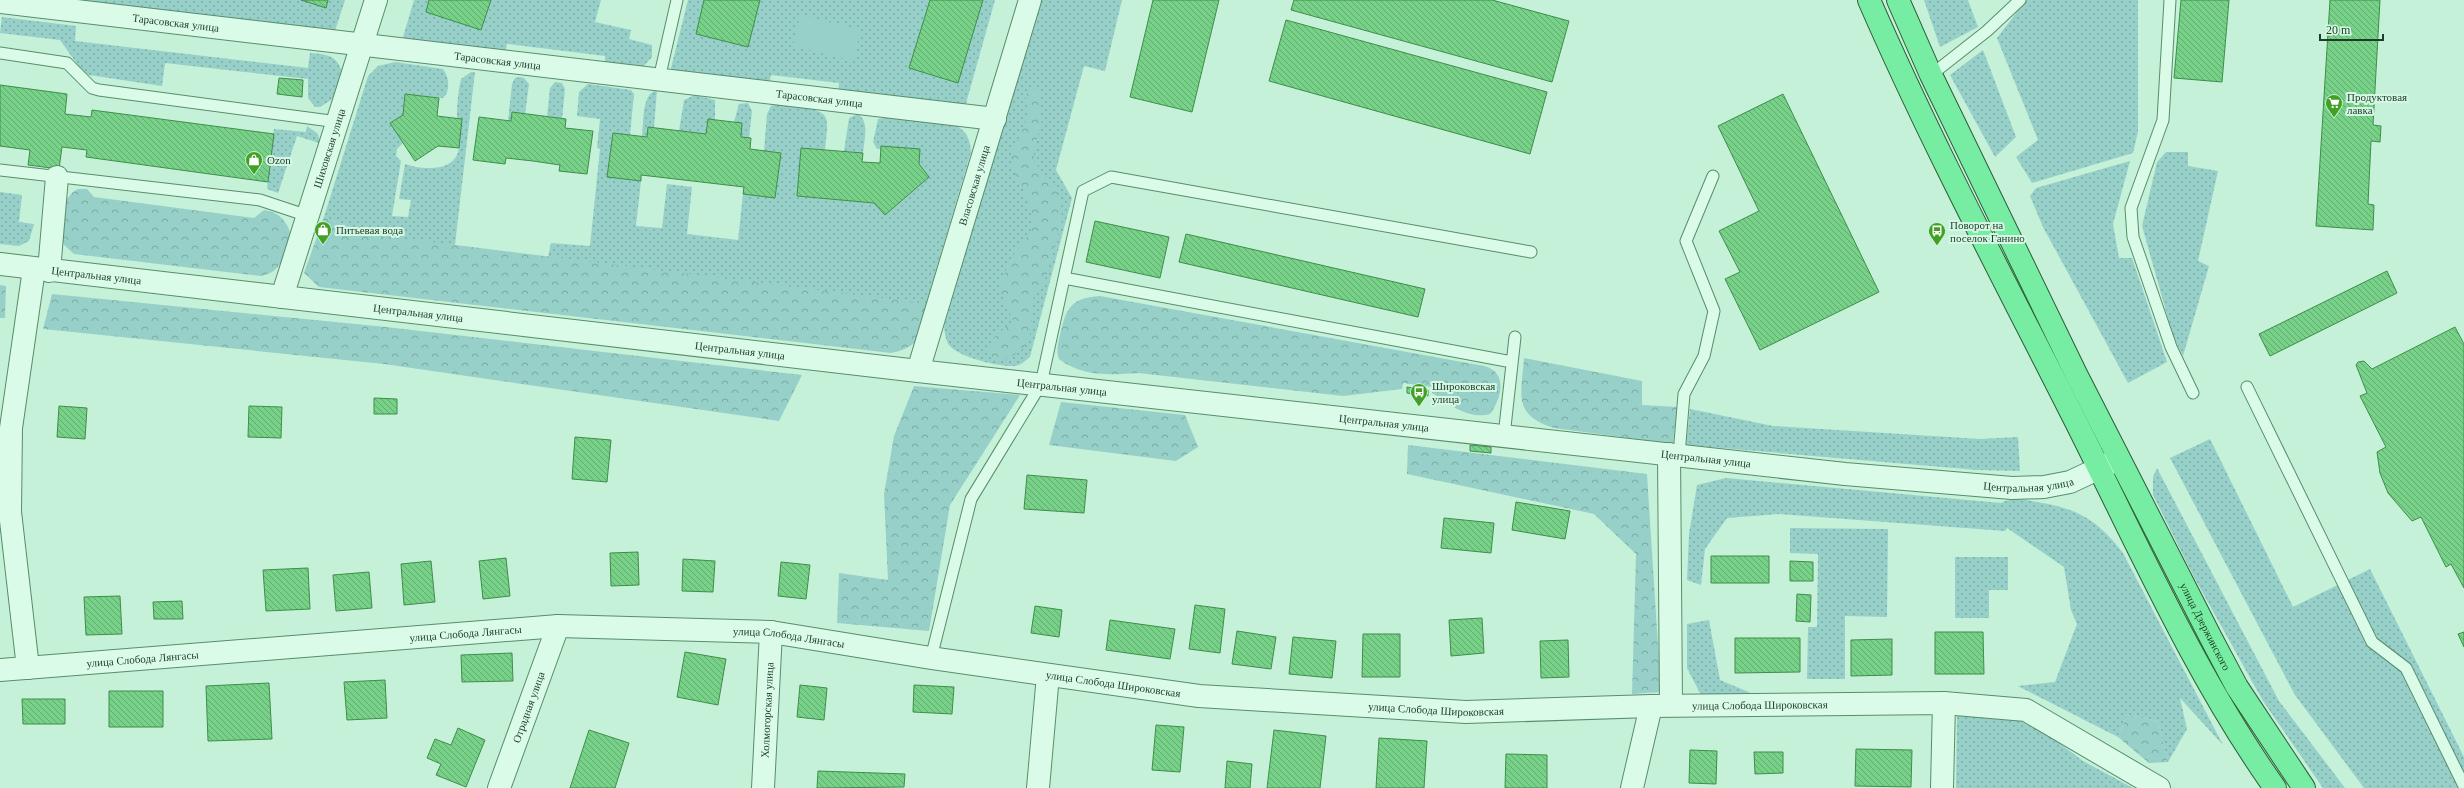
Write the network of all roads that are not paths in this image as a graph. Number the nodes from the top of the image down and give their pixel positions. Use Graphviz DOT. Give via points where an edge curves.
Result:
graph roads {
  1 [pos="376,0"];
  2 [pos="677,0"];
  3 [pos="1030,0"];
  4 [pos="1869,0"];
  5 [pos="1898,0"];
  6 [pos="2020,0"];
  7 [pos="2170,0"];
  8 [pos="0,2"];
  9 [pos="47,4"];
  10 [pos="362,44"];
  11 [pos="0,53"];
  12 [pos="1931,75"];
  13 [pos="659,79"];
  14 [pos="995,119"];
  15 [pos="338,122"];
  16 [pos="0,170"];
  17 [pos="1713,176"];
  18 [pos="57,177"];
  19 [pos="308,216"];
  20 [pos="1530,252"];
  21 [pos="0,264"];
  22 [pos="42,270"];
  23 [pos="1064,278"];
  24 [pos="282,297"];
  25 [pos="1515,337"];
  26 [pos="1512,362"];
  27 [pos="918,371"];
  28 [pos="1041,384"];
  29 [pos="2247,387"];
  30 [pos="2193,393"];
  31 [pos="1504,436"];
  32 [pos="1674,455"];
  33 [pos="2120,458"];
  34 [pos="2100,470"];
  35 [pos="558,626"];
  36 [pos="771,632"];
  37 [pos="931,658"];
  38 [pos="28,668"];
  39 [pos="0,670"];
  40 [pos="1048,675"];
  41 [pos="1944,703"];
  42 [pos="1661,705"];
  43 [pos="2464,786"];
  44 [pos="499,788"];
  45 [pos="763,788"];
  46 [pos="1038,788"];
  47 [pos="1632,788"];
  48 [pos="1942,788"];
  49 [pos="2159,788"];
  50 [pos="2275,788"];
  51 [pos="2304,788"];
  1 -- 10 [label="street, Шиховская улица"];
  2 -- 13 [label="lane"];
  3 -- 14 [label="street, Власовская улица"];
  4 -- 34 [label="highway, улица Дзержинского" via="1957,186"];
  5 -- 12 [label="highway, улица Дзержинского"];
  6 -- 12 [label="lane" via="1987,31"];
  7 -- 30 [label="lane" via="2163,120 2131,208 2133,236 2171,347"];
  8 -- 9 [label="street, Тарасовская улица"];
  9 -- 10 [label="street, Тарасовская улица"];
  10 -- 13 [label="street, Тарасовская улица"];
  10 -- 15 [label="street, Шиховская улица"];
  11 -- 15 [label="lane" via="67,63 92,88 99,90"];
  12 -- 33 [label="highway, улица Дзержинского" via="2076,374"];
  13 -- 14 [label="street, Тарасовская улица"];
  14 -- 27 [label="street, Власовская улица"];
  15 -- 19 [label="street, Шиховская улица"];
  16 -- 18 [label="lane"];
  17 -- 32 [label="lane" via="1686,242 1714,311 1704,356 1684,394"];
  18 -- 19 [label="lane" via="260,200"];
  18 -- 22 [label="street"];
  19 -- 24 [label="street, Шиховская улица"];
  20 -- 23 [label="lane" via="1111,177 1083,191"];
  21 -- 22 [label="street, Центральная улица"];
  22 -- 24 [label="street, Центральная улица"];
  22 -- 38 [label="street" via="11,428 10,512"];
  23 -- 26 [label="lane"];
  23 -- 28 [label="lane"];
  24 -- 27 [label="street, Центральная улица"];
  25 -- 26 [label="lane"];
  26 -- 31 [label="lane"];
  27 -- 28 [label="street, Центральная улица"];
  28 -- 31 [label="street, Центральная улица"];
  28 -- 37 [label="lane" via="971,499"];
  29 -- 43 [label="lane" via="2372,642 2406,668"];
  31 -- 32 [label="street, Центральная улица"];
  32 -- 34 [label="street, Центральная улица" via="1845,474 2012,488 2044,487 2070,482"];
  32 -- 42 [label="street"];
  33 -- 34 [label="street, Центральная улица"];
  33 -- 51 [label="highway, улица Дзержинского" via="2237,687"];
  34 -- 50 [label="highway, улица Дзержинского" via="2156,582 2215,691 2250,752"];
  35 -- 36 [label="street, улица Слобода Лянгасы"];
  35 -- 38 [label="street, улица Слобода Лянгасы"];
  35 -- 44 [label="street, Отрадная улица"];
  36 -- 37 [label="street, улица Слобода Лянгасы"];
  36 -- 45 [label="street, Холмогорская улица"];
  37 -- 40 [label="street, улица Слобода Широковская"];
  38 -- 39 [label="street, улица Слобода Лянгасы"];
  40 -- 42 [label="street, улица Слобода Широковская" via="1199,696 1466,712"];
  40 -- 46 [label="street"];
  41 -- 42 [label="street, улица Слобода Широковская"];
  41 -- 48 [label="street"];
  41 -- 49 [label="street, улица Слобода Широковская" via="2026,710"];
  42 -- 47 [label="street"];
}
